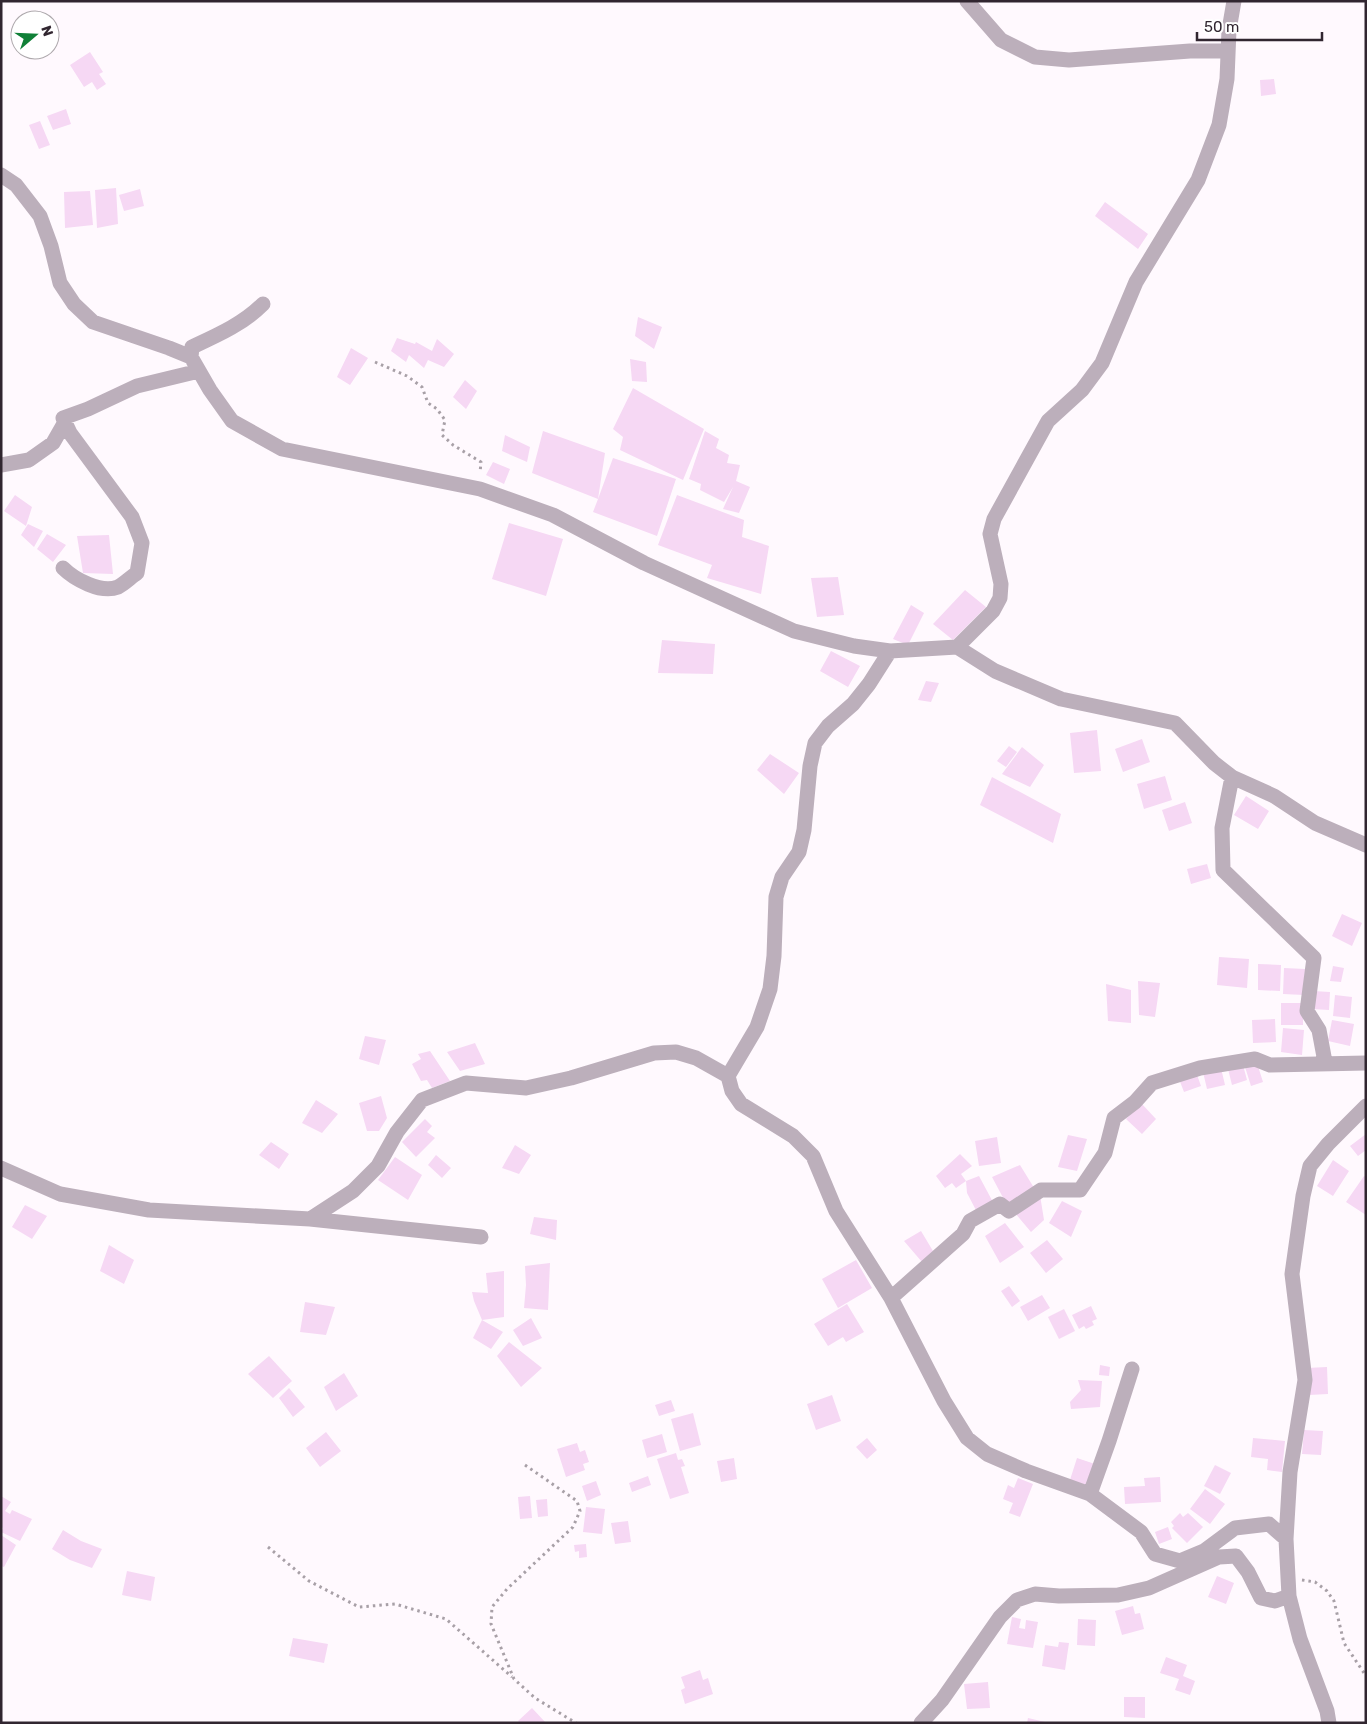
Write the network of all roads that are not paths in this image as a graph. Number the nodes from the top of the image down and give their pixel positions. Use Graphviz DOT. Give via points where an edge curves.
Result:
graph roads {
  1 [pos="968,1"];
  2 [pos="1234,1"];
  3 [pos="1228,51"];
  4 [pos="1,175"];
  5 [pos="263,304"];
  6 [pos="191,357"];
  7 [pos="199,371"];
  8 [pos="64,422"];
  9 [pos="1,465"];
  10 [pos="63,568"];
  11 [pos="956,647"];
  12 [pos="890,651"];
  13 [pos="1232,777"];
  14 [pos="1366,845"];
  15 [pos="1325,1062"];
  16 [pos="1366,1063"];
  17 [pos="728,1076"];
  18 [pos="1366,1106"];
  19 [pos="1,1168"];
  20 [pos="310,1219"];
  21 [pos="481,1237"];
  22 [pos="891,1298"];
  23 [pos="1132,1369"];
  24 [pos="1090,1494"];
  25 [pos="1286,1546"];
  26 [pos="1290,1596"];
  27 [pos="1326,1719"];
  28 [pos="921,1723"];
  1 -- 3 [label="street" via="1001,40 1035,57 1069,60 1190,50"];
  2 -- 3 [label="street"];
  3 -- 11 [label="street" via="1228,79 1219,125 1198,180 1136,282 1102,363 1082,390 1048,421 994,519 990,534 1001,584 1000,598 994,612"];
  4 -- 6 [label="street" via="16,185 40,216 60,283 74,304 94,322"];
  5 -- 6 [label="street" via="250,317 192,347"];
  6 -- 7 [label="street"];
  7 -- 8 [label="street" via="137,386 63,418"];
  7 -- 12 [label="street" via="232,421 282,449 480,489 553,515 644,563 794,631"];
  8 -- 9 [label="street" via="53,443 29,460"];
  8 -- 10 [label="street" via="132,517 142,542 137,573 116,588 98,588 72,577"];
  11 -- 12 [label="street"];
  11 -- 13 [label="street" via="995,671 1060,699 1176,723"];
  12 -- 17 [label="street" via="853,704 828,726 815,743 799,852 782,877 776,897 770,989 757,1027"];
  13 -- 14 [label="street" via="1274,796 1315,823"];
  13 -- 15 [label="street" via="1222,828 1223,870 1314,958 1307,1011 1318,1030"];
  15 -- 16 [label="street"];
  15 -- 22 [label="street" via="1270,1064 1255,1059 1200,1068 1152,1083 1114,1118 1106,1153 1080,1190 1041,1190 1009,1211 1000,1204 985,1212 970,1221 963,1234"];
  17 -- 20 [label="street" via="696,1058 676,1052 654,1053 526,1088 466,1083 422,1100 396,1132 378,1166 353,1191"];
  17 -- 22 [label="street" via="732,1091 741,1104 793,1136 813,1156 836,1211"];
  18 -- 25 [label="street" via="1310,1166 1303,1196 1292,1274 1305,1380 1290,1472"];
  19 -- 20 [label="street" via="60,1194 149,1210"];
  20 -- 21 [label="street"];
  22 -- 24 [label="street" via="944,1401 967,1438 987,1454"];
  23 -- 24 [label="street"];
  24 -- 25 [label="street" via="1141,1532 1155,1554 1180,1561 1204,1551 1235,1528 1269,1524"];
  25 -- 26 [label="street"];
  26 -- 27 [label="street"];
  26 -- 28 [label="street" via="1275,1601 1261,1598 1236,1556 1219,1557 1150,1588 1118,1595 1035,1594 1017,1600 1000,1617 942,1700"];
}
